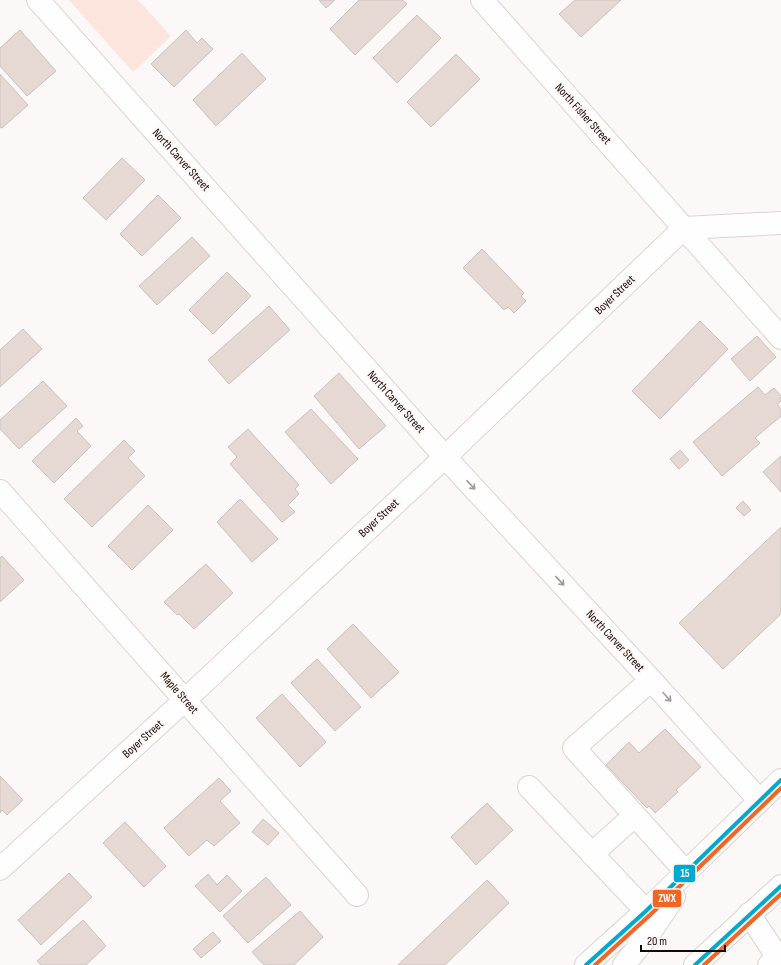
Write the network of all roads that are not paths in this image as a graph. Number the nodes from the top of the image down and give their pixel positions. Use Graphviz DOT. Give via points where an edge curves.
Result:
graph roads {
  1 [pos="38,0"];
  2 [pos="482,0"];
  3 [pos="781,223"];
  4 [pos="684,228"];
  5 [pos="781,338"];
  6 [pos="445,457"];
  7 [pos="0,491"];
  8 [pos="651,680"];
  9 [pos="186,700"];
  10 [pos="781,780"];
  11 [pos="529,787"];
  12 [pos="760,800"];
  13 [pos="634,816"];
  14 [pos="592,854"];
  15 [pos="692,865"];
  16 [pos="0,869"];
  17 [pos="781,886"];
  18 [pos="357,895"];
  19 [pos="646,911"];
  20 [pos="749,914"];
  21 [pos="586,965"];
  22 [pos="624,965"];
  23 [pos="695,965"];
  24 [pos="769,965"];
  1 -- 6 [label="street, North Carver Street"];
  2 -- 4 [label="street, North Fisher Street"];
  3 -- 4 [label="street"];
  4 -- 5 [label="street, North Fisher Street"];
  4 -- 6 [label="street, Boyer Street"];
  6 -- 8 [label="street, North Carver Street, one-way"];
  6 -- 9 [label="street, Boyer Street"];
  7 -- 9 [label="street, Maple Street"];
  8 -- 12 [label="street, North Carver Street, one-way"];
  8 -- 13 [label="street" via="574,748"];
  9 -- 16 [label="street, Boyer Street"];
  9 -- 18 [label="street, Maple Street"];
  10 -- 12 [label="street"];
  11 -- 14 [label="street"];
  12 -- 15 [label="street"];
  13 -- 14 [label="street"];
  13 -- 15 [label="street"];
  14 -- 19 [label="street"];
  15 -- 19 [label="street"];
  15 -- 22 [label="street" via="649,934"];
  17 -- 20 [label="street"];
  19 -- 21 [label="street"];
  20 -- 23 [label="street"];
  20 -- 24 [label="street" via="777,956"];
}
